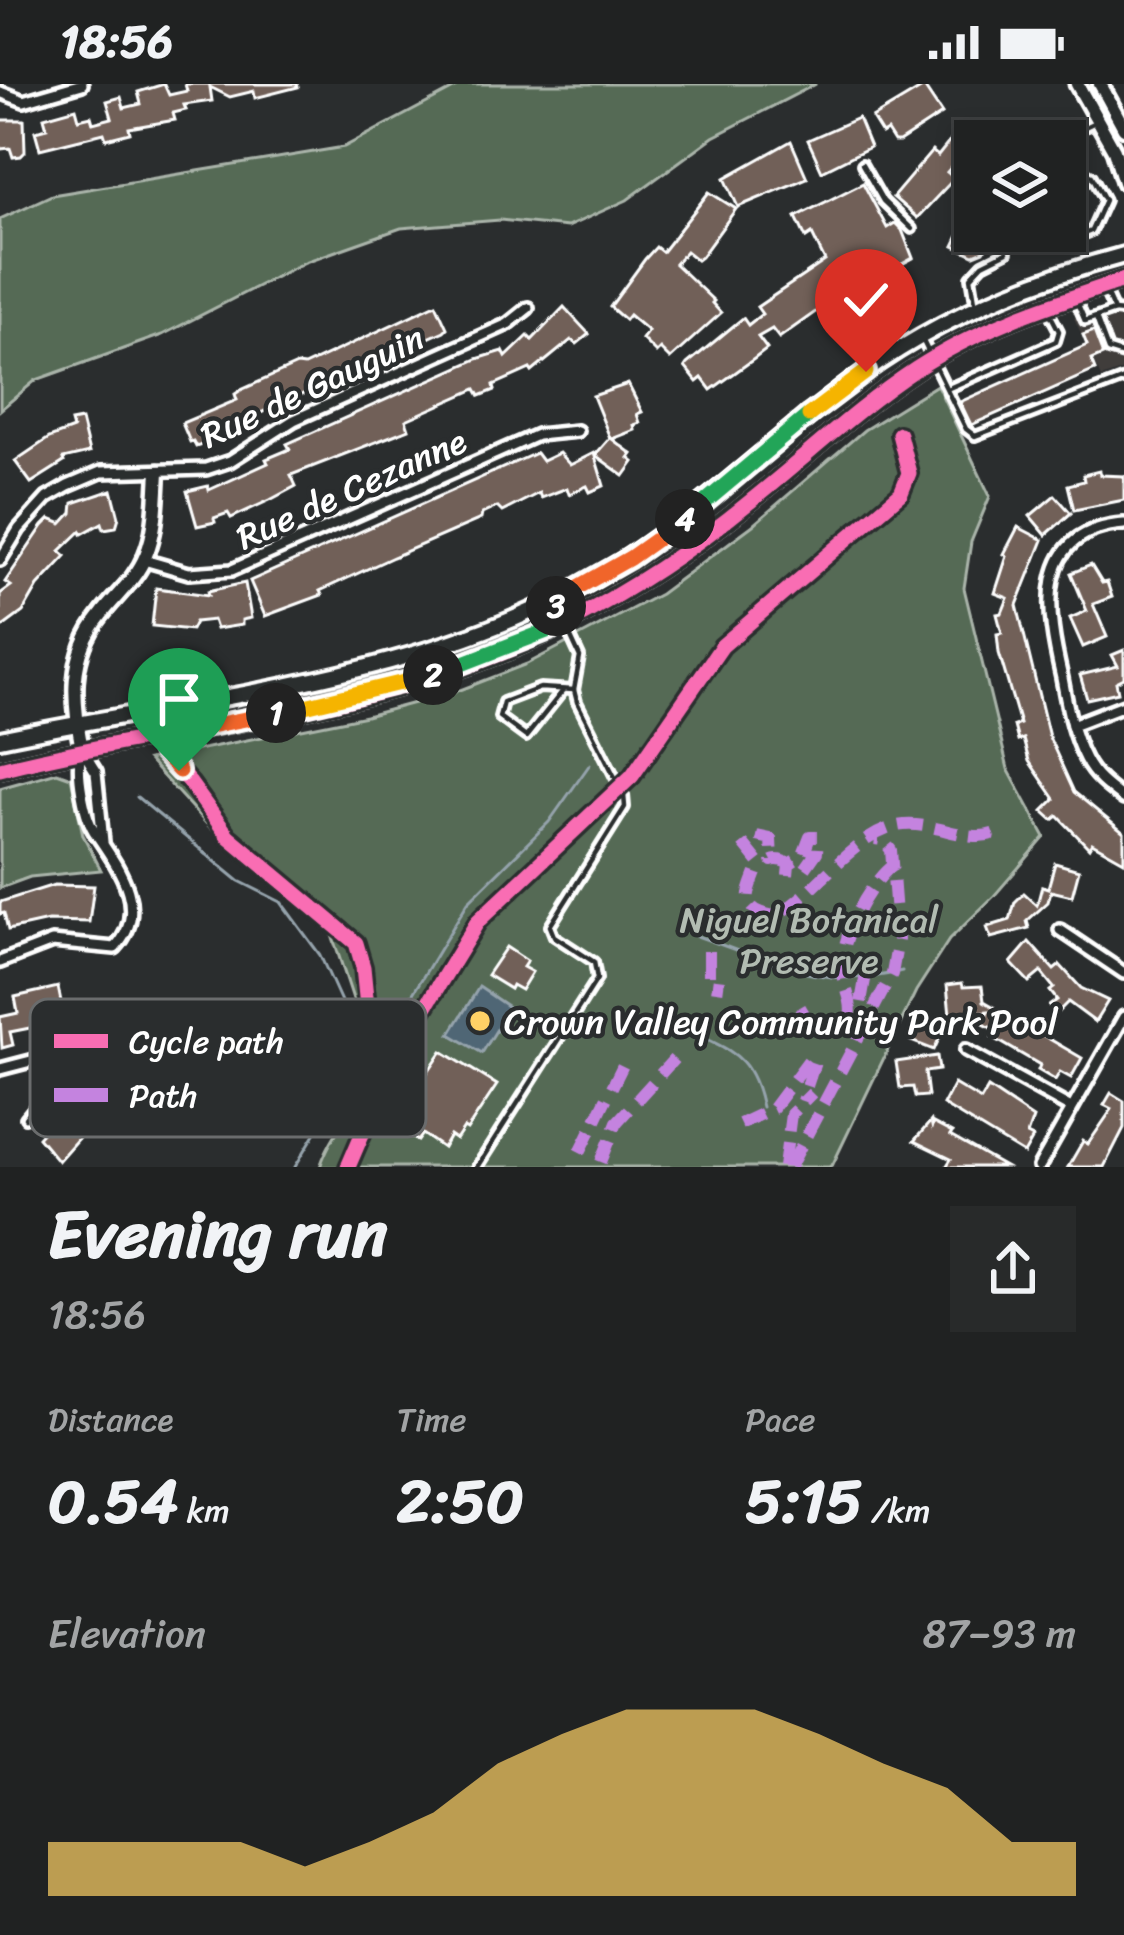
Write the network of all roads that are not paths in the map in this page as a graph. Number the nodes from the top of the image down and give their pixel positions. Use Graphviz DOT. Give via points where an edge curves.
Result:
graph roads {
  1 [pos="82,84"];
  2 [pos="1077,84"];
  3 [pos="1100,84"];
  4 [pos="0,92"];
  5 [pos="1099,121"];
  6 [pos="1086,127"];
  7 [pos="1124,128"];
  8 [pos="862,164"];
  9 [pos="1086,173"];
  10 [pos="1124,182"];
  11 [pos="912,230"];
  12 [pos="1086,233"];
  13 [pos="1007,252"];
  14 [pos="1124,255"];
  15 [pos="1124,280"];
  16 [pos="1103,287"];
  17 [pos="1074,297"];
  18 [pos="976,307"];
  19 [pos="1047,307"];
  20 [pos="528,308"];
  21 [pos="1114,311"];
  22 [pos="1124,312"];
  23 [pos="1096,318"];
  24 [pos="922,338"];
  25 [pos="1124,355"];
  26 [pos="933,359"];
  27 [pos="1124,379"];
  28 [pos="950,388"];
  29 [pos="577,431"];
  30 [pos="158,472"];
  31 [pos="1124,524"];
  32 [pos="0,560"];
  33 [pos="144,560"];
  34 [pos="554,601"];
  35 [pos="565,624"];
  36 [pos="574,690"];
  37 [pos="562,692"];
  38 [pos="1124,705"];
  39 [pos="77,723"];
  40 [pos="1072,725"];
  41 [pos="0,739"];
  42 [pos="82,750"];
  43 [pos="0,769"];
  44 [pos="1124,799"];
  45 [pos="103,842"];
  46 [pos="1060,930"];
  47 [pos="0,962"];
  48 [pos="1124,973"];
  49 [pos="1124,1017"];
  50 [pos="966,1051"];
  51 [pos="30,1061"];
  52 [pos="0,1069"];
  53 [pos="1071,1108"];
  54 [pos="30,1112"];
  55 [pos="25,1118"];
  56 [pos="477,1167"];
  57 [pos="1039,1167"];
  1 -- 4 [label="street" via="24,101"];
  2 -- 5 [label="street"];
  3 -- 7 [label="street"];
  5 -- 6 [label="lane"];
  5 -- 10 [label="street"];
  8 -- 11 [label="lane"];
  9 -- 12 [label="lane" via="1105,200"];
  13 -- 18 [label="lane" via="970,277"];
  14 -- 18 [label="main road"];
  15 -- 16 [label="main road"];
  16 -- 17 [label="main road"];
  16 -- 21 [label="lane"];
  17 -- 19 [label="main road"];
  17 -- 23 [label="lane" via="1085,321"];
  18 -- 24 [label="main road"];
  19 -- 26 [label="main road"];
  19 -- 28 [label="lane" via="1059,336"];
  20 -- 30 [label="street, Rue de Gauguin" via="294,420 230,461"];
  21 -- 22 [label="lane"];
  21 -- 23 [label="lane"];
  23 -- 25 [label="lane" via="1108,350"];
  24 -- 26 [label="lane"];
  24 -- 34 [label="main road" via="866,372 645,548"];
  26 -- 28 [label="lane"];
  26 -- 35 [label="main road" via="715,529"];
  27 -- 28 [label="lane" via="980,436 966,430"];
  29 -- 33 [label="street, Rue de Cezanne" via="537,435 232,570 189,573"];
  30 -- 32 [label="street, Rue de Gauguin" via="101,472 68,486 47,498"];
  30 -- 33 [label="street"];
  31 -- 40 [label="street" via="1072,545 1049,589"];
  33 -- 39 [label="street" via="79,652"];
  34 -- 35 [label="lane"];
  34 -- 39 [label="main road" via="402,659"];
  35 -- 36 [label="lane" via="580,657"];
  35 -- 42 [label="main road" via="402,684"];
  36 -- 37 [label="lane"];
  36 -- 56 [label="lane" via="626,801 550,926 594,962 597,979"];
  37 -- 37 [label="lane" via="540,688 503,702 500,717 526,737"];
  38 -- 40 [label="street"];
  39 -- 41 [label="main road"];
  39 -- 42 [label="street"];
  40 -- 44 [label="street" via="1084,758"];
  42 -- 43 [label="main road"];
  42 -- 45 [label="street" via="96,772"];
  42 -- 45 [label="street" via="76,764"];
  45 -- 47 [label="street" via="128,886 132,908 123,939 115,948 52,943"];
  46 -- 48 [label="street"];
  49 -- 53 [label="street"];
  50 -- 53 [label="street"];
  51 -- 52 [label="street"];
  53 -- 57 [label="street"];
  54 -- 55 [label="lane"];
}
